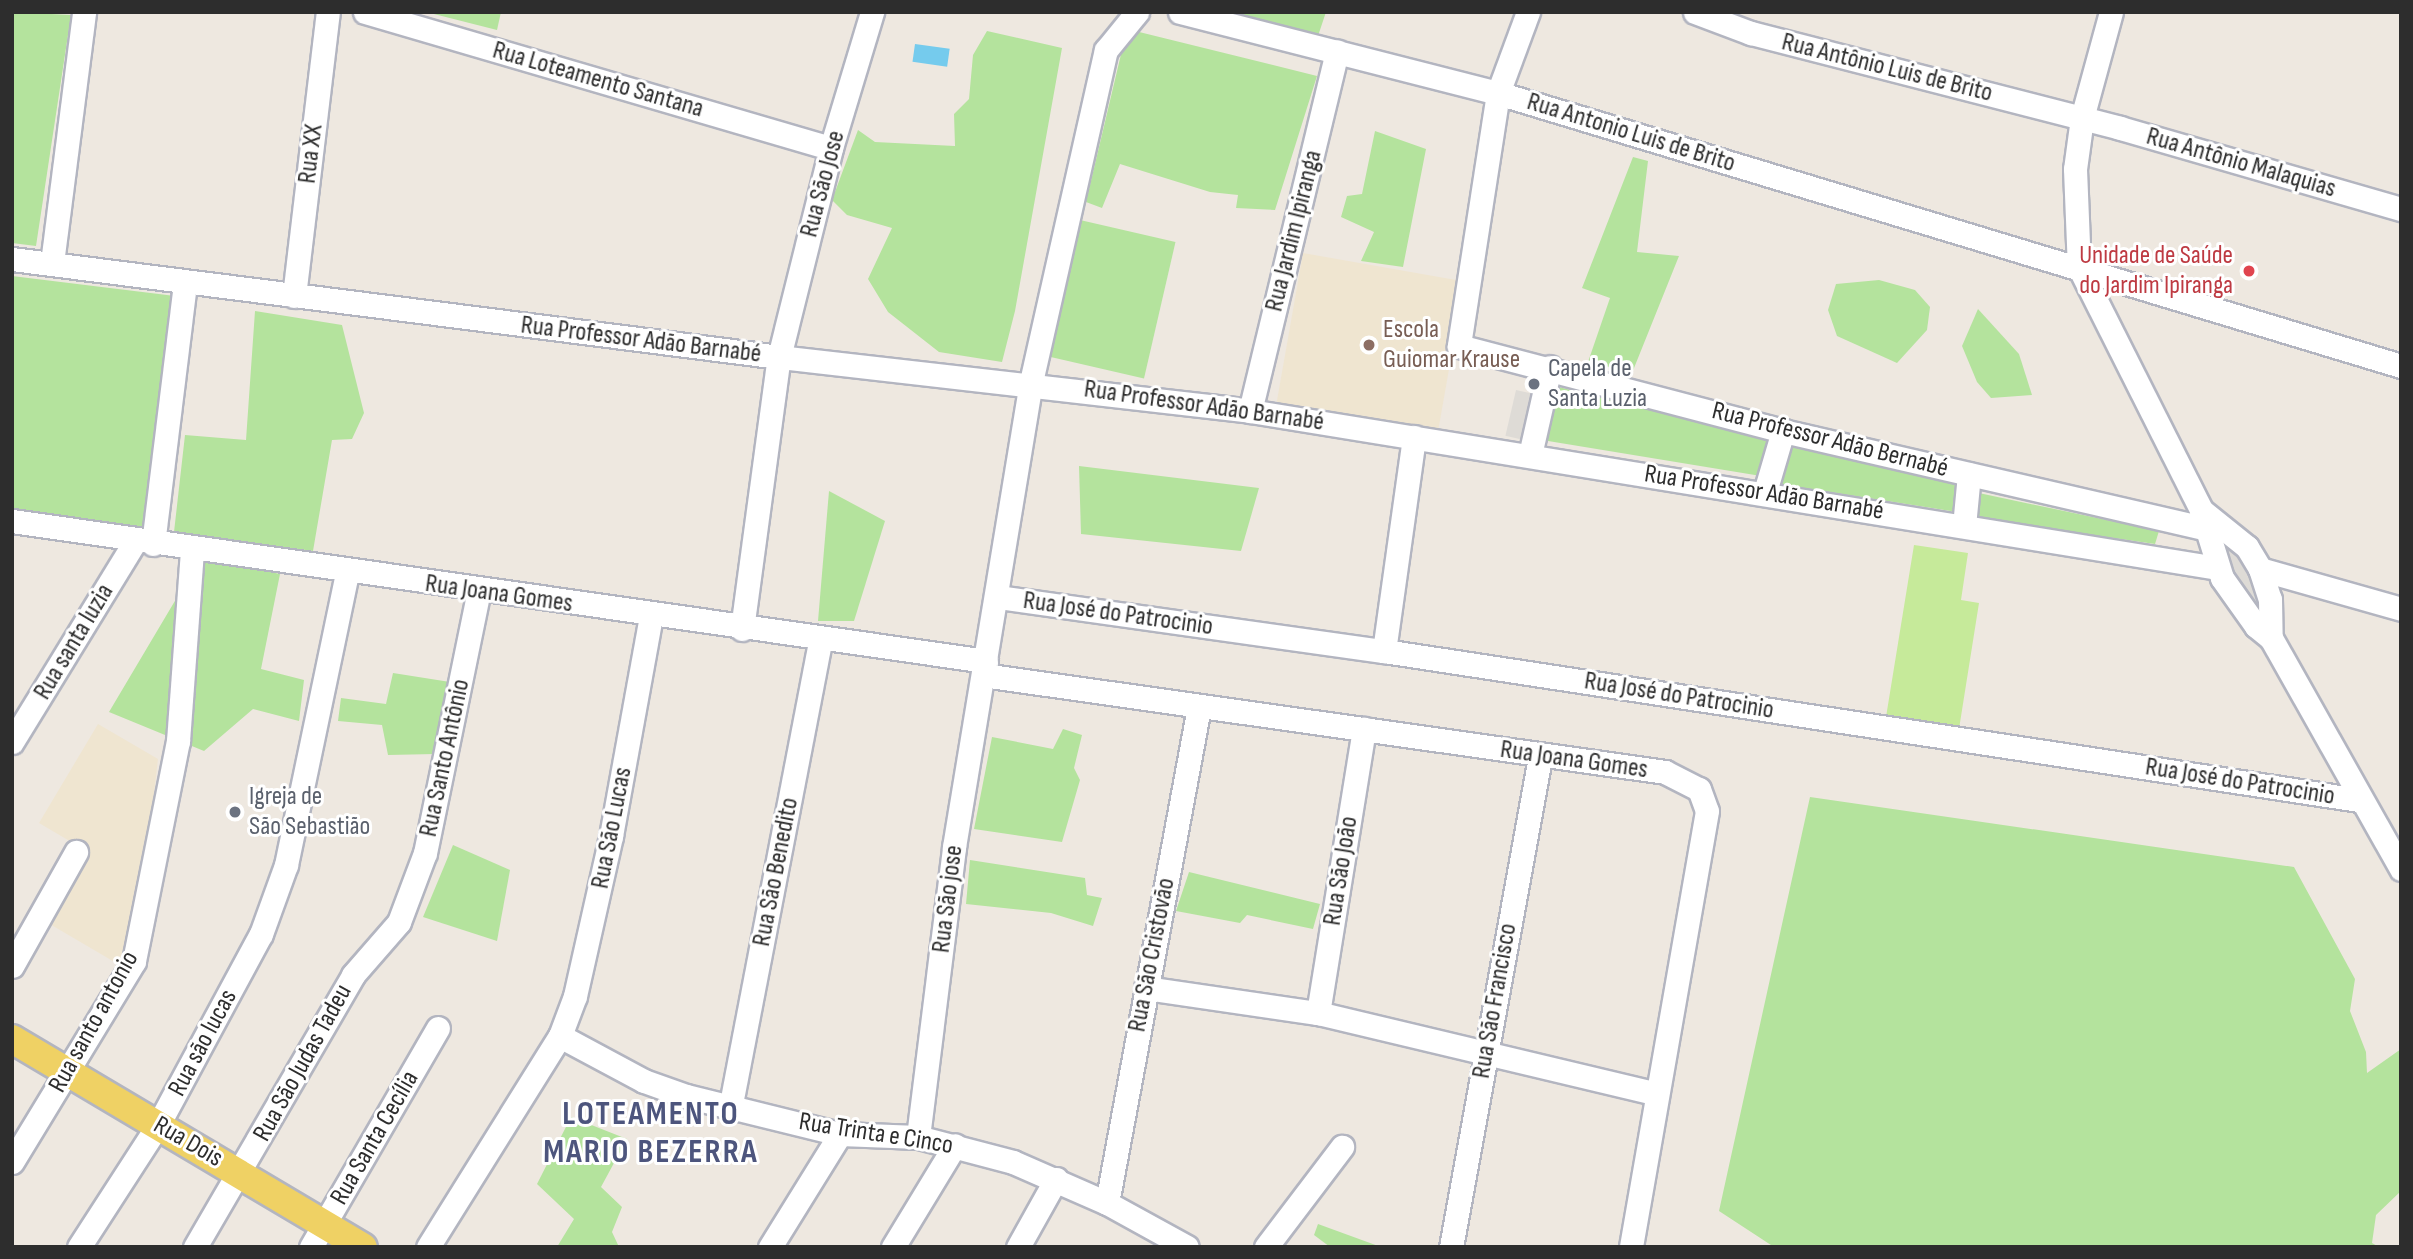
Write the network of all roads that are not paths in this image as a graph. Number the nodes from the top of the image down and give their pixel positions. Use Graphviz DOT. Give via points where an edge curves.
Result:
graph roads {
  1 [pos="83,12"];
  2 [pos="328,12"];
  3 [pos="365,12"];
  4 [pos="872,12"];
  5 [pos="1137,12"];
  6 [pos="1180,12"];
  7 [pos="1528,12"];
  8 [pos="1695,12"];
  9 [pos="2110,12"];
  10 [pos="1337,51"];
  11 [pos="1498,93"];
  12 [pos="2082,118"];
  13 [pos="831,148"];
  14 [pos="2401,209"];
  15 [pos="12,259"];
  16 [pos="52,263"];
  17 [pos="2080,267"];
  18 [pos="185,282"];
  19 [pos="294,296"];
  20 [pos="779,357"];
  21 [pos="2401,366"];
  22 [pos="1550,367"];
  23 [pos="1031,382"];
  24 [pos="1250,411"];
  25 [pos="1783,430"];
  26 [pos="1414,437"];
  27 [pos="1530,455"];
  28 [pos="1969,474"];
  29 [pos="1765,492"];
  30 [pos="2202,519"];
  31 [pos="13,522"];
  32 [pos="1964,526"];
  33 [pos="144,543"];
  34 [pos="192,549"];
  35 [pos="2217,568"];
  36 [pos="2260,569"];
  37 [pos="347,572"];
  38 [pos="479,590"];
  39 [pos="998,597"];
  40 [pos="2401,609"];
  41 [pos="651,616"];
  42 [pos="742,629"];
  43 [pos="2271,638"];
  44 [pos="820,640"];
  45 [pos="1384,651"];
  46 [pos="984,668"];
  47 [pos="1199,707"];
  48 [pos="1364,729"];
  49 [pos="12,742"];
  50 [pos="1540,755"];
  51 [pos="2359,800"];
  52 [pos="76,852"];
  53 [pos="2401,869"];
  54 [pos="399,922"];
  55 [pos="12,966"];
  56 [pos="1146,988"];
  57 [pos="1318,1013"];
  58 [pos="438,1028"];
  59 [pos="560,1036"];
  60 [pos="12,1039"];
  61 [pos="1485,1054"];
  62 [pos="68,1071"];
  63 [pos="1655,1093"];
  64 [pos="731,1104"];
  65 [pos="158,1125"];
  66 [pos="840,1134"];
  67 [pos="918,1137"];
  68 [pos="955,1145"];
  69 [pos="1342,1147"];
  70 [pos="12,1162"];
  71 [pos="241,1174"];
  72 [pos="1056,1179"];
  73 [pos="1107,1203"];
  74 [pos="318,1236"];
  75 [pos="1152,1238"];
  76 [pos="79,1247"];
  77 [pos="195,1247"];
  78 [pos="363,1247"];
  79 [pos="428,1247"];
  80 [pos="770,1247"];
  81 [pos="893,1247"];
  82 [pos="1018,1247"];
  83 [pos="1187,1247"];
  84 [pos="1266,1247"];
  85 [pos="1451,1247"];
  86 [pos="1632,1247"];
  1 -- 16 [label="street"];
  2 -- 19 [label="street, Rua XX"];
  3 -- 13 [label="street, Rua Loteamento Santana"];
  4 -- 13 [label="street, Rua São Jose"];
  5 -- 23 [label="street, Rua São jose" via="1106,50"];
  6 -- 10 [label="street, Rua Antonio Luis de Brito"];
  7 -- 11 [label="street"];
  8 -- 12 [label="street, Rua Antônio Luis de Brito" via="1751,33"];
  9 -- 12 [label="street"];
  10 -- 11 [label="street, Rua Antonio Luis de Brito"];
  10 -- 24 [label="street, Rua Jardim Ipiranga"];
  11 -- 17 [label="street, Rua Antonio Luis de Brito"];
  11 -- 22 [label="street, Rua Professor Adão Bernabé" via="1459,346"];
  12 -- 14 [label="street, Rua Antônio Malaquias"];
  12 -- 17 [label="street" via="2075,169"];
  13 -- 20 [label="street, Rua São Jose"];
  15 -- 16 [label="street, Rua Professor Adão Barnabé"];
  16 -- 18 [label="street, Rua Professor Adão Barnabé"];
  17 -- 21 [label="street, Rua Antonio Luis de Brito"];
  17 -- 30 [label="street"];
  18 -- 19 [label="street, Rua Professor Adão Barnabé"];
  18 -- 33 [label="street"];
  19 -- 20 [label="street, Rua Professor Adão Barnabé"];
  20 -- 23 [label="street, Rua Professor Adão Barnabé"];
  20 -- 42 [label="street, Rua São Jose"];
  22 -- 25 [label="street, Rua Professor Adão Bernabé"];
  22 -- 27 [label="street"];
  23 -- 24 [label="street, Rua Professor Adão Barnabé"];
  23 -- 39 [label="street, Rua São jose"];
  24 -- 26 [label="street, Rua Professor Adão Barnabé"];
  25 -- 28 [label="street, Rua Professor Adão Bernabé"];
  25 -- 29 [label="street"];
  26 -- 27 [label="street, Rua Professor Adão Barnabé"];
  26 -- 45 [label="street"];
  27 -- 29 [label="street, Rua Professor Adão Barnabé"];
  28 -- 30 [label="street, Rua Professor Adão Bernabé"];
  28 -- 32 [label="street"];
  29 -- 32 [label="street, Rua Professor Adão Barnabé"];
  30 -- 35 [label="street"];
  30 -- 36 [label="street" via="2246,547"];
  31 -- 33 [label="street, Rua Joana Gomes"];
  32 -- 35 [label="street, Rua Professor Adão Barnabé"];
  33 -- 34 [label="street, Rua Joana Gomes"];
  33 -- 49 [label="street, Rua santa luzia"];
  34 -- 37 [label="street, Rua Joana Gomes"];
  34 -- 62 [label="street, Rua santo antonio" via="178,741 134,961"];
  35 -- 43 [label="street" via="2242,608"];
  36 -- 40 [label="street"];
  36 -- 43 [label="street" via="2270,599"];
  37 -- 38 [label="street, Rua Joana Gomes"];
  37 -- 65 [label="street, Rua são lucas" via="286,865 261,934"];
  38 -- 41 [label="street, Rua Joana Gomes"];
  38 -- 54 [label="street, Rua Santo Antônio" via="425,853"];
  39 -- 45 [label="street, Rua José do Patrocinio"];
  39 -- 46 [label="street, Rua São jose"];
  41 -- 42 [label="street, Rua Joana Gomes"];
  41 -- 59 [label="street, Rua São Lucas" via="585,958"];
  42 -- 44 [label="street, Rua Joana Gomes"];
  43 -- 51 [label="street"];
  44 -- 46 [label="street, Rua Joana Gomes"];
  44 -- 64 [label="street, Rua São Benedito"];
  45 -- 51 [label="street, Rua José do Patrocinio"];
  46 -- 47 [label="street, Rua Joana Gomes"];
  46 -- 67 [label="street, Rua São jose" via="954,847"];
  47 -- 48 [label="street, Rua Joana Gomes"];
  47 -- 56 [label="street, Rua São Cristovão"];
  48 -- 50 [label="street, Rua Joana Gomes"];
  48 -- 57 [label="street, Rua São João"];
  50 -- 61 [label="street, Rua São Francisco"];
  50 -- 63 [label="street, Rua Joana Gomes" via="1665,772 1699,789 1707,800"];
  51 -- 53 [label="street"];
  52 -- 55 [label="street"];
  54 -- 71 [label="street, Rua São Judas Tadeu" via="353,975"];
  56 -- 57 [label="street"];
  56 -- 73 [label="street, Rua São Cristovão"];
  57 -- 61 [label="street"];
  58 -- 74 [label="street, Rua Santa Cecília"];
  59 -- 64 [label="street, Rua Trinta e Cinco" via="644,1081 686,1096"];
  59 -- 79 [label="street, Rua São Lucas"];
  60 -- 62 [label="main road, Rua Dois"];
  61 -- 63 [label="street"];
  61 -- 85 [label="street, Rua São Francisco"];
  62 -- 65 [label="main road, Rua Dois"];
  62 -- 70 [label="street, Rua santo antonio"];
  63 -- 86 [label="street, Rua Joana Gomes"];
  64 -- 66 [label="street, Rua Trinta e Cinco"];
  65 -- 71 [label="main road, Rua Dois"];
  65 -- 76 [label="street, Rua são lucas"];
  66 -- 67 [label="street, Rua Trinta e Cinco"];
  66 -- 80 [label="street"];
  67 -- 68 [label="street, Rua Trinta e Cinco"];
  68 -- 72 [label="street, Rua Trinta e Cinco"];
  68 -- 81 [label="street"];
  69 -- 84 [label="street"];
  71 -- 74 [label="main road, Rua Dois"];
  71 -- 77 [label="street, Rua São Judas Tadeu"];
  72 -- 73 [label="street, Rua Trinta e Cinco"];
  72 -- 82 [label="street"];
  73 -- 75 [label="street, Rua Trinta e Cinco"];
  74 -- 78 [label="main road, Rua Dois"];
  75 -- 83 [label="street, Rua Trinta e Cinco"];
}
